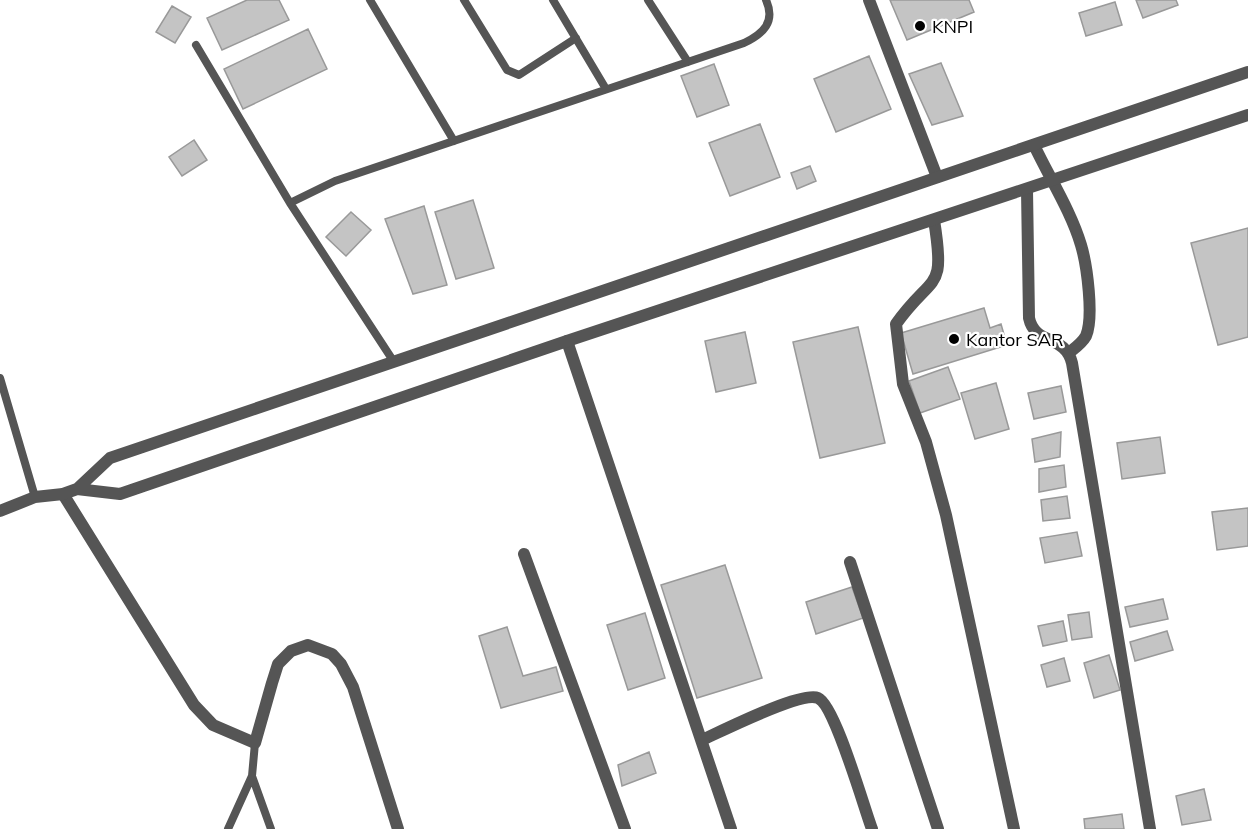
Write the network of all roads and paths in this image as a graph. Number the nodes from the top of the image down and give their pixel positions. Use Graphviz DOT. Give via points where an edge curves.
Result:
graph roads {
  1 [pos="370,0"];
  2 [pos="464,0"];
  3 [pos="554,0"];
  4 [pos="648,0"];
  5 [pos="766,0"];
  6 [pos="869,0"];
  7 [pos="576,38"];
  8 [pos="196,45"];
  9 [pos="688,62"];
  10 [pos="1248,72"];
  11 [pos="606,89"];
  12 [pos="1248,115"];
  13 [pos="454,141"];
  14 [pos="1034,145"];
  15 [pos="937,177"];
  16 [pos="1051,182"];
  17 [pos="1027,190"];
  18 [pos="290,203"];
  19 [pos="934,220"];
  20 [pos="567,341"];
  21 [pos="1070,352"];
  22 [pos="394,362"];
  23 [pos="0,378"];
  24 [pos="77,489"];
  25 [pos="63,494"];
  26 [pos="35,497"];
  27 [pos="0,511"];
  28 [pos="524,554"];
  29 [pos="850,562"];
  30 [pos="702,740"];
  31 [pos="255,743"];
  32 [pos="252,776"];
  33 [pos="228,829"];
  34 [pos="271,829"];
  35 [pos="398,829"];
  36 [pos="625,829"];
  37 [pos="731,829"];
  38 [pos="872,829"];
  39 [pos="938,829"];
  40 [pos="1014,829"];
  41 [pos="1150,829"];
  1 -- 13 [label="lane"];
  2 -- 7 [label="lane" via="513,74 519,75"];
  3 -- 7 [label="lane"];
  4 -- 9 [label="lane"];
  5 -- 9 [label="lane" via="770,21 759,36"];
  6 -- 15 [label="street"];
  7 -- 11 [label="lane"];
  8 -- 18 [label="lane"];
  9 -- 11 [label="lane"];
  10 -- 14 [label="street"];
  11 -- 13 [label="lane"];
  12 -- 16 [label="street"];
  13 -- 18 [label="lane" via="335,181"];
  14 -- 15 [label="street"];
  14 -- 16 [label="street"];
  15 -- 22 [label="street"];
  16 -- 17 [label="street"];
  16 -- 21 [label="street" via="1081,245 1087,285 1089,315 1085,337"];
  17 -- 19 [label="street"];
  17 -- 21 [label="street" via="1030,322 1039,335"];
  18 -- 22 [label="lane"];
  19 -- 20 [label="street"];
  19 -- 40 [label="street" via="939,268 933,285 896,324 900,371 926,442 946,515"];
  20 -- 24 [label="street" via="120,494"];
  20 -- 30 [label="street"];
  21 -- 41 [label="street"];
  22 -- 24 [label="street" via="110,458"];
  23 -- 26 [label="lane"];
  24 -- 25 [label="street"];
  25 -- 26 [label="street"];
  25 -- 31 [label="street" via="194,705 213,725"];
  26 -- 27 [label="street"];
  28 -- 36 [label="street"];
  29 -- 39 [label="street"];
  30 -- 37 [label="street"];
  30 -- 38 [label="street" via="785,704 818,698 827,705 835,723"];
  31 -- 32 [label="lane"];
  31 -- 35 [label="street" via="278,664 291,651 308,645 332,654 353,687"];
  32 -- 33 [label="lane"];
  32 -- 34 [label="lane"];
}
